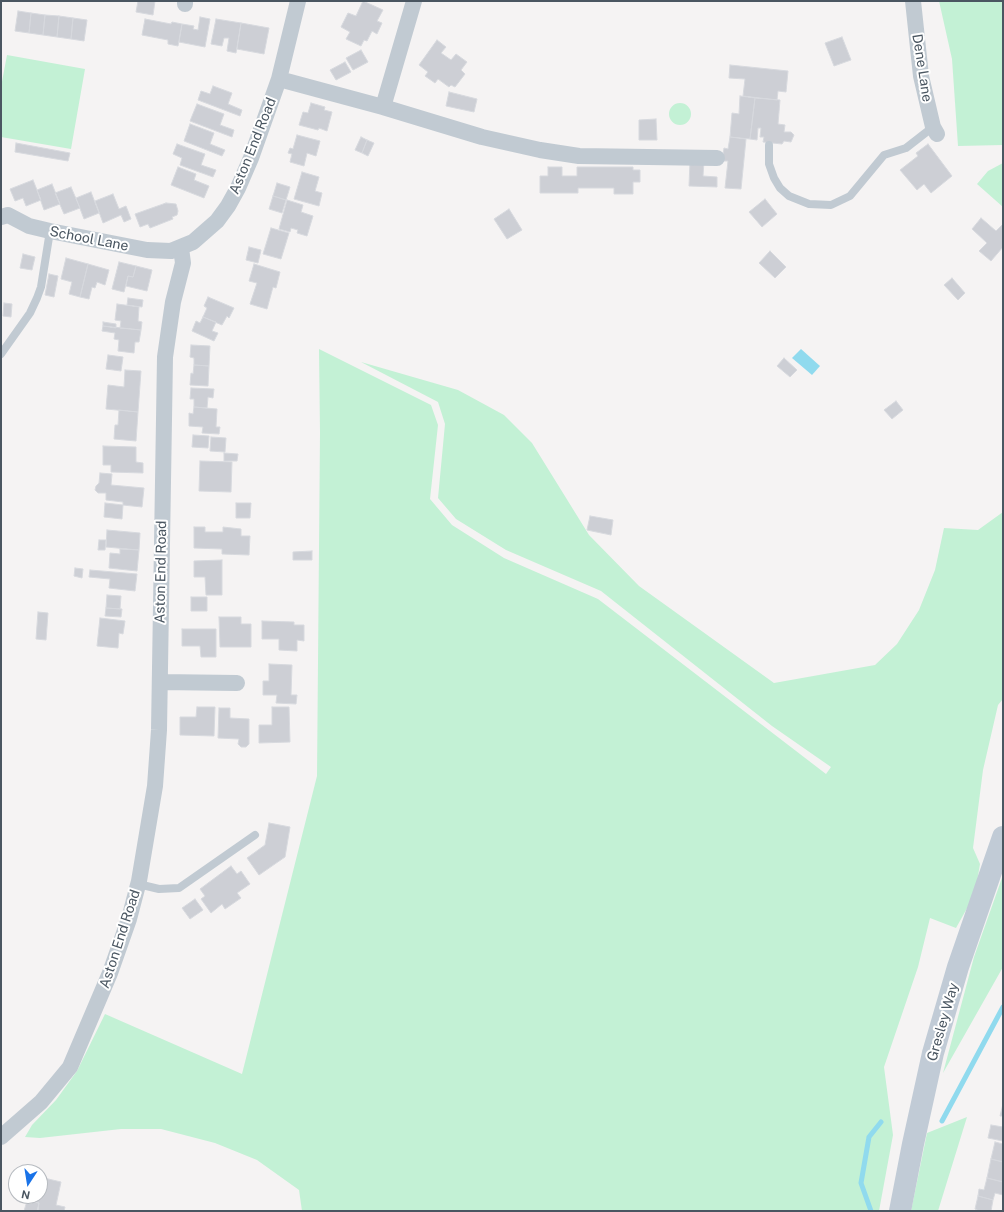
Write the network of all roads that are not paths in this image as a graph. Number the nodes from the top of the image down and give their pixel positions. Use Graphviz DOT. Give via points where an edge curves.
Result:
graph roads {
  1 [pos="298,1"];
  2 [pos="414,1"];
  3 [pos="913,1"];
  4 [pos="279,80"];
  5 [pos="383,107"];
  6 [pos="935,130"];
  7 [pos="770,145"];
  8 [pos="717,158"];
  9 [pos="3,212"];
  10 [pos="50,231"];
  11 [pos="181,248"];
  12 [pos="1,354"];
  13 [pos="160,682"];
  14 [pos="237,683"];
  15 [pos="255,835"];
  16 [pos="1003,837"];
  17 [pos="138,884"];
  18 [pos="1,1137"];
  19 [pos="900,1211"];
  1 -- 4 [label="street, Aston End Road"];
  2 -- 5 [label="street"];
  3 -- 6 [label="street, Dene Lane" via="921,76"];
  4 -- 5 [label="street"];
  4 -- 11 [label="street, Aston End Road" via="251,158 228,206 217,221"];
  5 -- 8 [label="street" via="482,137 579,156"];
  6 -- 7 [label="lane" via="906,148 884,155 850,196 831,205 809,204 789,196 780,188 769,164"];
  9 -- 10 [label="street, School Lane" via="29,226"];
  10 -- 11 [label="street, School Lane" via="147,250 171,251"];
  10 -- 12 [label="lane" via="37,298 30,313"];
  11 -- 13 [label="street, Aston End Road" via="183,263 173,302 165,357"];
  13 -- 14 [label="street"];
  13 -- 17 [label="street, Aston End Road" via="155,786"];
  15 -- 17 [label="lane" via="179,888 159,889"];
  16 -- 19 [label="street, Gresley Way" via="958,967 933,1053"];
  17 -- 18 [label="street, Aston End Road" via="110,973 70,1067 40,1102"];
}
